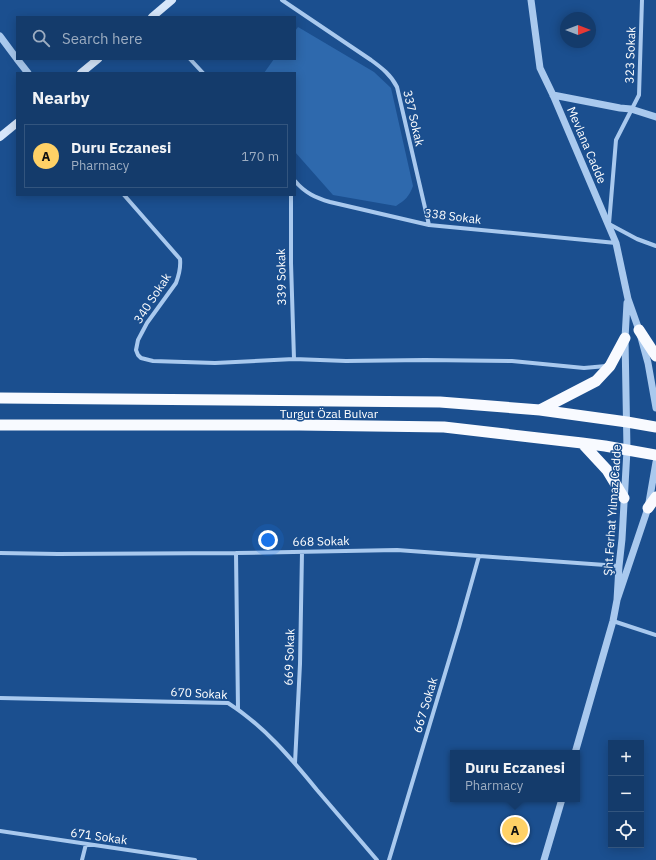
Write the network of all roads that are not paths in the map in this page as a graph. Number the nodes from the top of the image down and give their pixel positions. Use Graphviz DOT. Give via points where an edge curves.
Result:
graph roads {
  1 [pos="172,0"];
  2 [pos="282,0"];
  3 [pos="531,0"];
  4 [pos="642,0"];
  5 [pos="154,16"];
  6 [pos="0,36"];
  7 [pos="16,58"];
  8 [pos="18,60"];
  9 [pos="97,60"];
  10 [pos="191,60"];
  11 [pos="27,72"];
  12 [pos="82,72"];
  13 [pos="202,72"];
  14 [pos="553,95"];
  15 [pos="631,109"];
  16 [pos="656,117"];
  17 [pos="16,125"];
  18 [pos="0,137"];
  19 [pos="296,182"];
  20 [pos="125,196"];
  21 [pos="291,196"];
  22 [pos="609,224"];
  23 [pos="429,225"];
  24 [pos="616,243"];
  25 [pos="656,246"];
  26 [pos="628,299"];
  27 [pos="639,330"];
  28 [pos="625,338"];
  29 [pos="656,356"];
  30 [pos="294,359"];
  31 [pos="610,366"];
  32 [pos="0,398"];
  33 [pos="656,408"];
  34 [pos="540,410"];
  35 [pos="627,422"];
  36 [pos="0,426"];
  37 [pos="656,427"];
  38 [pos="582,443"];
  39 [pos="628,450"];
  40 [pos="656,456"];
  41 [pos="656,462"];
  42 [pos="656,497"];
  43 [pos="624,498"];
  44 [pos="648,508"];
  45 [pos="302,552"];
  46 [pos="0,553"];
  47 [pos="236,553"];
  48 [pos="479,556"];
  49 [pos="618,566"];
  50 [pos="617,600"];
  51 [pos="613,621"];
  52 [pos="656,635"];
  53 [pos="0,698"];
  54 [pos="238,709"];
  55 [pos="576,750"];
  56 [pos="295,763"];
  57 [pos="561,802"];
  58 [pos="0,831"];
  59 [pos="86,844"];
  60 [pos="82,860"];
  61 [pos="195,860"];
  62 [pos="376,860"];
  63 [pos="389,860"];
  64 [pos="544,860"];
  1 -- 5 [label="main road"];
  2 -- 23 [label="street, 337 Sokak" via="371,60 393,79"];
  3 -- 14 [label="street, Mevlana Cadde" via="540,68"];
  4 -- 15 [label="street, 323 Sokak" via="639,96"];
  6 -- 7 [label="street"];
  8 -- 11 [label="street"];
  9 -- 12 [label="main road"];
  10 -- 13 [label="street"];
  14 -- 15 [label="street"];
  14 -- 22 [label="street, Mevlana Cadde"];
  15 -- 16 [label="street"];
  15 -- 22 [label="street, 323 Sokak" via="616,140"];
  17 -- 18 [label="main road"];
  19 -- 23 [label="street, 338 Sokak" via="316,198"];
  20 -- 30 [label="street, 340 Sokak" via="180,259 181,264 176,283 138,340 138,355 153,361"];
  21 -- 30 [label="street, 339 Sokak" via="290,262"];
  22 -- 24 [label="street, Mevlana Cadde"];
  22 -- 25 [label="street"];
  23 -- 24 [label="street, 338 Sokak"];
  24 -- 26 [label="street, Mevlana Cadde"];
  26 -- 27 [label="street, Mevlana Cadde"];
  26 -- 28 [label="street, Mevlana Cadde"];
  27 -- 29 [label="highway"];
  27 -- 33 [label="street, Mevlana Cadde"];
  28 -- 31 [label="highway"];
  28 -- 35 [label="street, Mevlana Cadde"];
  30 -- 31 [label="street" via="512,361 584,368"];
  31 -- 34 [label="highway" via="596,381"];
  32 -- 34 [label="highway, Turgut Özal Bulvar" via="440,402"];
  34 -- 35 [label="highway, Turgut Özal Bulvar"];
  35 -- 37 [label="highway, Turgut Özal Bulvar"];
  35 -- 39 [label="street, Şht.Ferhat Yılmaz Cadde"];
  36 -- 38 [label="highway, Turgut Özal Bulvar" via="444,427"];
  38 -- 39 [label="highway, Turgut Özal Bulvar"];
  38 -- 43 [label="highway" via="607,470"];
  39 -- 40 [label="highway, Turgut Özal Bulvar"];
  39 -- 43 [label="street, Şht.Ferhat Yılmaz Cadde"];
  41 -- 44 [label="street, Şht.Ferhat Yılmaz Cadde"];
  42 -- 44 [label="highway"];
  43 -- 49 [label="street, Şht.Ferhat Yılmaz Cadde"];
  44 -- 50 [label="street, Şht.Ferhat Yılmaz Cadde"];
  45 -- 47 [label="street, 668 Sokak"];
  45 -- 48 [label="street, 668 Sokak" via="397,550"];
  45 -- 56 [label="street, 669 Sokak"];
  46 -- 47 [label="street, 668 Sokak"];
  47 -- 54 [label="street"];
  48 -- 49 [label="street, 668 Sokak"];
  48 -- 63 [label="street, 667 Sokak"];
  49 -- 50 [label="street, Şht.Ferhat Yılmaz Cadde"];
  50 -- 51 [label="street, Şht.Ferhat Yılmaz Cadde"];
  51 -- 52 [label="street"];
  51 -- 55 [label="street, Şht.Ferhat Yılmaz Cadde"];
  53 -- 54 [label="street, 670 Sokak" via="228,703"];
  54 -- 56 [label="street, 670 Sokak"];
  56 -- 62 [label="street, 670 Sokak"];
  57 -- 64 [label="street"];
  58 -- 59 [label="street, 671 Sokak"];
  59 -- 60 [label="street"];
  59 -- 61 [label="street, 671 Sokak"];
}
